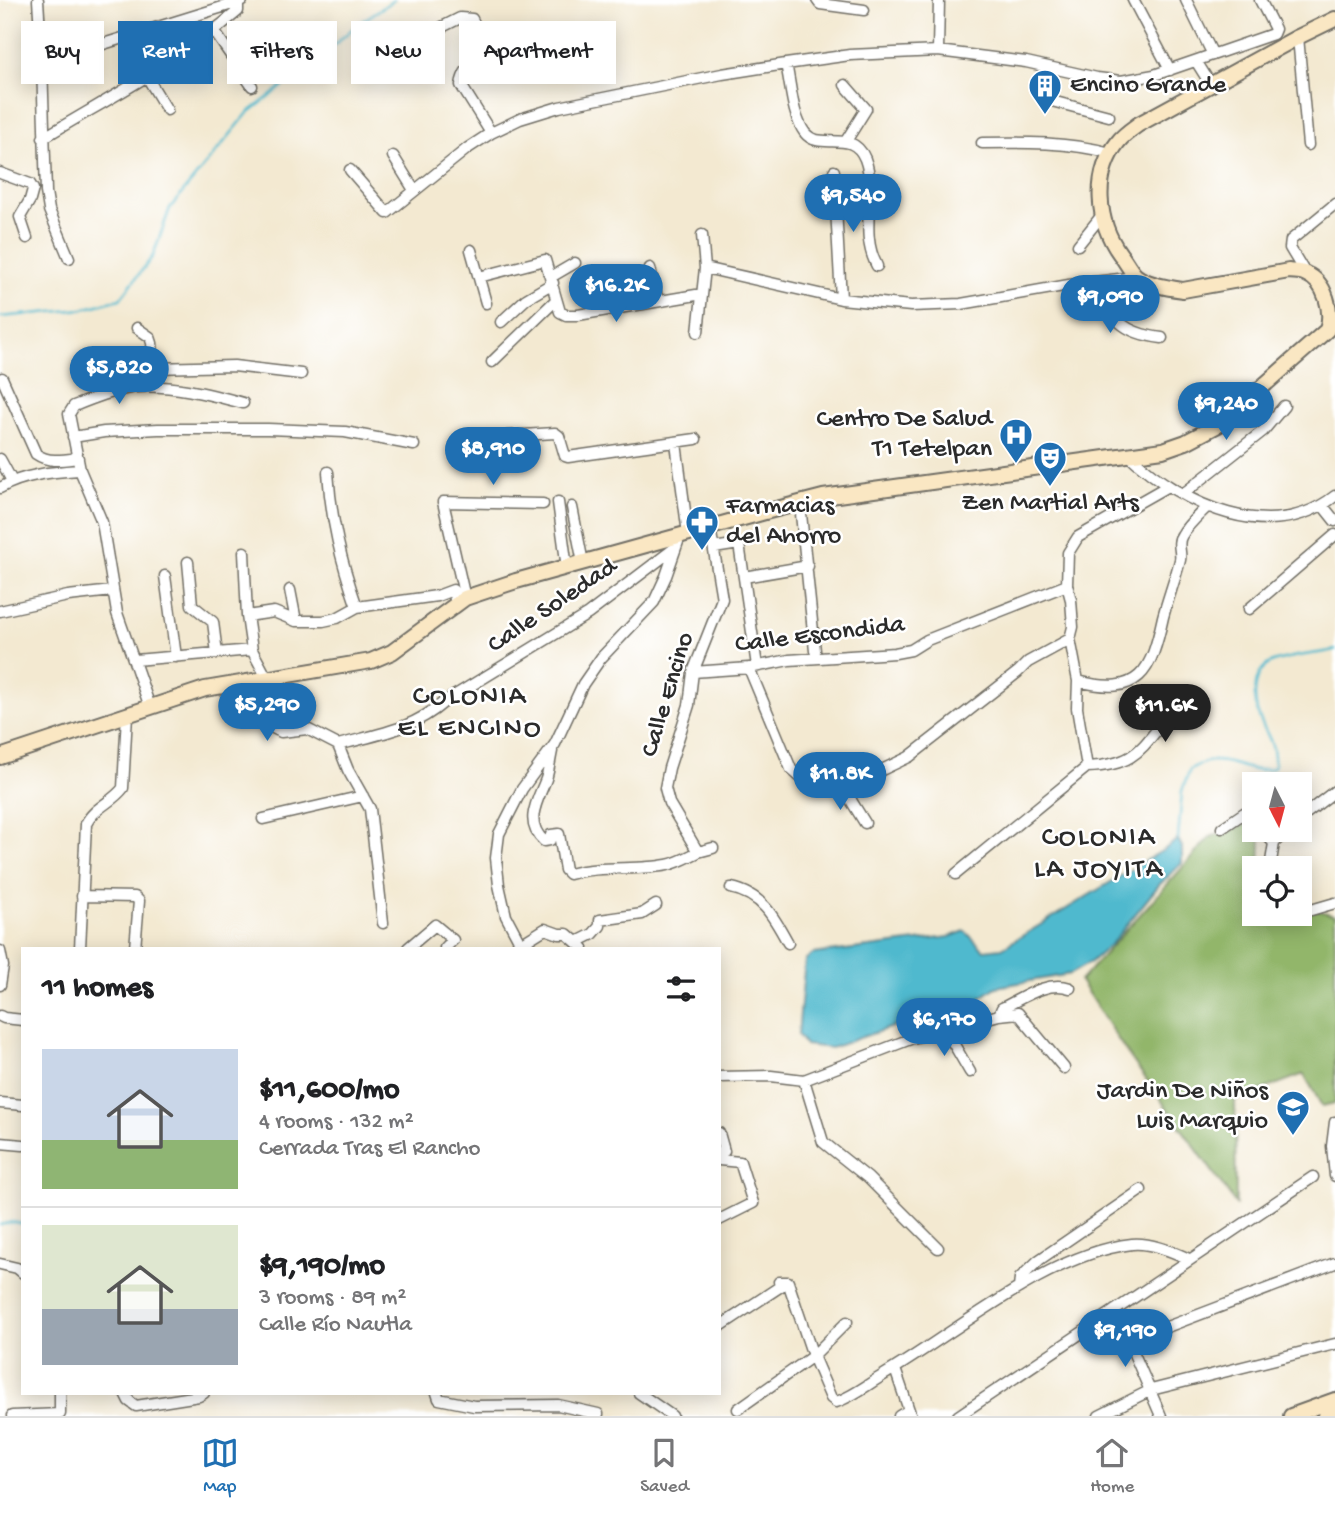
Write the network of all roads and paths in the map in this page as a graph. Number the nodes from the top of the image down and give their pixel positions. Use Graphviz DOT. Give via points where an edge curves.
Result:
graph roads {
  1 [pos="38,0"];
  2 [pos="817,0"];
  3 [pos="939,0"];
  4 [pos="1133,0"];
  5 [pos="1186,0"];
  6 [pos="1260,0"];
  7 [pos="240,1"];
  8 [pos="864,10"];
  9 [pos="40,21"];
  10 [pos="1331,24"];
  11 [pos="445,26"];
  12 [pos="214,31"];
  13 [pos="1298,37"];
  14 [pos="104,44"];
  15 [pos="938,51"];
  16 [pos="1213,55"];
  17 [pos="1196,61"];
  18 [pos="786,64"];
  19 [pos="1046,67"];
  20 [pos="1170,70"];
  21 [pos="43,84"];
  22 [pos="134,84"];
  23 [pos="152,84"];
  24 [pos="845,85"];
  25 [pos="1211,85"];
  26 [pos="252,86"];
  27 [pos="167,110"];
  28 [pos="1108,116"];
  29 [pos="491,133"];
  30 [pos="43,138"];
  31 [pos="846,141"];
  32 [pos="982,143"];
  33 [pos="1308,145"];
  34 [pos="1111,153"];
  35 [pos="393,156"];
  36 [pos="350,170"];
  37 [pos="834,171"];
  38 [pos="0,173"];
  39 [pos="414,190"];
  40 [pos="1335,204"];
  41 [pos="1102,215"];
  42 [pos="702,235"];
  43 [pos="27,238"];
  44 [pos="1078,245"];
  45 [pos="471,250"];
  46 [pos="69,258"];
  47 [pos="575,263"];
  48 [pos="877,266"];
  49 [pos="650,268"];
  50 [pos="705,268"];
  51 [pos="1305,273"];
  52 [pos="479,277"];
  53 [pos="1136,277"];
  54 [pos="552,279"];
  55 [pos="1095,282"];
  56 [pos="702,294"];
  57 [pos="556,299"];
  58 [pos="841,299"];
  59 [pos="658,301"];
  60 [pos="486,303"];
  61 [pos="501,322"];
  62 [pos="136,328"];
  63 [pos="1331,329"];
  64 [pos="698,332"];
  65 [pos="1162,338"];
  66 [pos="492,362"];
  67 [pos="155,368"];
  68 [pos="302,374"];
  69 [pos="2,378"];
  70 [pos="156,387"];
  71 [pos="243,403"];
  72 [pos="1284,407"];
  73 [pos="507,436"];
  74 [pos="73,437"];
  75 [pos="696,439"];
  76 [pos="676,443"];
  77 [pos="414,445"];
  78 [pos="1130,456"];
  79 [pos="78,458"];
  80 [pos="0,459"];
  81 [pos="80,470"];
  82 [pos="328,472"];
  83 [pos="12,481"];
  84 [pos="1166,486"];
  85 [pos="0,488"];
  86 [pos="1183,494"];
  87 [pos="1335,496"];
  88 [pos="558,502"];
  89 [pos="800,503"];
  90 [pos="543,504"];
  91 [pos="1323,506"];
  92 [pos="1207,507"];
  93 [pos="572,508"];
  94 [pos="1335,521"];
  95 [pos="710,527"];
  96 [pos="1335,535"];
  97 [pos="681,539"];
  98 [pos="714,548"];
  99 [pos="244,552"];
  100 [pos="188,562"];
  101 [pos="583,563"];
  102 [pos="808,566"];
  103 [pos="567,568"];
  104 [pos="165,576"];
  105 [pos="744,577"];
  106 [pos="1067,585"];
  107 [pos="290,590"];
  108 [pos="112,591"];
  109 [pos="461,601"];
  110 [pos="293,604"];
  111 [pos="357,607"];
  112 [pos="1249,608"];
  113 [pos="305,610"];
  114 [pos="0,611"];
  115 [pos="274,612"];
  116 [pos="247,616"];
  117 [pos="296,621"];
  118 [pos="309,622"];
  119 [pos="1070,639"];
  120 [pos="252,650"];
  121 [pos="815,651"];
  122 [pos="217,653"];
  123 [pos="176,657"];
  124 [pos="135,660"];
  125 [pos="753,667"];
  126 [pos="693,672"];
  127 [pos="268,680"];
  128 [pos="1078,681"];
  129 [pos="150,707"];
  130 [pos="1170,714"];
  131 [pos="127,715"];
  132 [pos="338,745"];
  133 [pos="553,747"];
  134 [pos="0,757"];
  135 [pos="1087,767"];
  136 [pos="846,787"];
  137 [pos="1335,791"];
  138 [pos="363,796"];
  139 [pos="1312,809"];
  140 [pos="1242,814"];
  141 [pos="263,819"];
  142 [pos="865,822"];
  143 [pos="1222,828"];
  144 [pos="1274,843"];
  145 [pos="713,848"];
  146 [pos="698,852"];
  147 [pos="1271,856"];
  148 [pos="956,874"];
  149 [pos="732,888"];
  150 [pos="82,896"];
  151 [pos="1335,903"];
  152 [pos="656,905"];
  153 [pos="1312,910"];
  154 [pos="383,923"];
  155 [pos="788,943"];
  156 [pos="580,945"];
  157 [pos="522,946"];
  158 [pos="80,947"];
  159 [pos="135,947"];
  160 [pos="409,947"];
  161 [pos="446,947"];
  162 [pos="0,951"];
  163 [pos="0,985"];
  164 [pos="1070,988"];
  165 [pos="999,1015"];
  166 [pos="0,1016"];
  167 [pos="21,1020"];
  168 [pos="945,1029"];
  169 [pos="1064,1068"];
  170 [pos="970,1072"];
  171 [pos="721,1077"];
  172 [pos="804,1080"];
  173 [pos="0,1103"];
  174 [pos="21,1105"];
  175 [pos="1335,1122"];
  176 [pos="0,1143"];
  177 [pos="21,1145"];
  178 [pos="721,1155"];
  179 [pos="1335,1176"];
  180 [pos="1313,1177"];
  181 [pos="1141,1190"];
  182 [pos="721,1219"];
  183 [pos="938,1248"];
  184 [pos="1189,1259"];
  185 [pos="0,1264"];
  186 [pos="1335,1264"];
  187 [pos="21,1271"];
  188 [pos="1019,1288"];
  189 [pos="1115,1310"];
  190 [pos="847,1322"];
  191 [pos="721,1326"];
  192 [pos="1130,1340"];
  193 [pos="1335,1344"];
  194 [pos="813,1356"];
  195 [pos="895,1369"];
  196 [pos="1151,1390"];
  197 [pos="60,1395"];
  198 [pos="126,1395"];
  199 [pos="201,1395"];
  200 [pos="438,1395"];
  201 [pos="642,1395"];
  202 [pos="1335,1400"];
  203 [pos="460,1402"];
  204 [pos="738,1409"];
  205 [pos="598,1413"];
  206 [pos="910,1413"];
  207 [pos="1335,1413"];
  208 [pos="12,1416"];
  209 [pos="463,1416"];
  210 [pos="672,1416"];
  211 [pos="899,1416"];
  212 [pos="958,1416"];
  213 [pos="1099,1416"];
  214 [pos="1161,1416"];
  215 [pos="1291,1416"];
  216 [pos="1326,1416"];
  1 -- 9 [label="street"];
  2 -- 8 [label="street" via="820,5"];
  3 -- 15 [label="street"];
  4 -- 20 [label="street"];
  5 -- 16 [label="street"];
  6 -- 16 [label="street" via="1275,29 1273,34"];
  7 -- 12 [label="street" via="238,11"];
  7 -- 14 [label="street"];
  10 -- 13 [label="main road"];
  11 -- 29 [label="street" via="460,18 472,19 482,40 482,52 467,69 461,85"];
  12 -- 26 [label="street"];
  13 -- 25 [label="main road"];
  13 -- 33 [label="street"];
  15 -- 18 [label="street" via="850,55"];
  15 -- 19 [label="street"];
  16 -- 17 [label="street"];
  17 -- 20 [label="street"];
  17 -- 25 [label="street"];
  18 -- 29 [label="street" via="559,107"];
  18 -- 31 [label="street" via="803,131 809,138"];
  19 -- 20 [label="street" via="1121,81"];
  19 -- 28 [label="street" via="1044,99"];
  21 -- 30 [label="street"];
  22 -- 30 [label="street"];
  23 -- 27 [label="street"];
  24 -- 31 [label="street" via="866,109"];
  25 -- 34 [label="main road" via="1139,124"];
  29 -- 39 [label="street"];
  30 -- 46 [label="street" via="49,210"];
  31 -- 48 [label="street" via="865,159 867,236"];
  32 -- 34 [label="street" via="1035,142"];
  34 -- 41 [label="main road" via="1101,181"];
  35 -- 39 [label="street"];
  36 -- 39 [label="street" via="387,213"];
  37 -- 58 [label="street"];
  38 -- 43 [label="street" via="33,189 20,217"];
  40 -- 51 [label="street" via="1291,240 1290,248"];
  41 -- 44 [label="street"];
  41 -- 53 [label="main road" via="1111,242"];
  42 -- 50 [label="street"];
  45 -- 52 [label="street"];
  47 -- 54 [label="street"];
  49 -- 59 [label="street"];
  50 -- 56 [label="street"];
  50 -- 58 [label="street"];
  51 -- 53 [label="main road" via="1289,271 1183,290"];
  51 -- 63 [label="main road" via="1325,295"];
  52 -- 54 [label="street" via="543,260"];
  52 -- 60 [label="street"];
  53 -- 55 [label="street"];
  54 -- 57 [label="street"];
  54 -- 61 [label="street"];
  55 -- 58 [label="street" via="961,304 911,306"];
  55 -- 65 [label="street" via="1122,325 1140,335"];
  56 -- 59 [label="street"];
  56 -- 64 [label="street"];
  57 -- 59 [label="street" via="566,315"];
  57 -- 66 [label="street"];
  62 -- 67 [label="street" via="149,337"];
  63 -- 78 [label="main road" via="1220,424 1186,442"];
  67 -- 68 [label="street" via="234,366"];
  67 -- 70 [label="street"];
  69 -- 79 [label="street" via="36,454 52,460"];
  70 -- 71 [label="street"];
  70 -- 74 [label="street" via="107,393 74,406 69,414"];
  72 -- 86 [label="street" via="1263,431"];
  73 -- 76 [label="street" via="558,433 568,457"];
  74 -- 77 [label="street" via="158,429 268,429 345,432"];
  74 -- 79 [label="street"];
  75 -- 76 [label="street"];
  76 -- 97 [label="street"];
  78 -- 84 [label="street"];
  78 -- 89 [label="main road"];
  79 -- 81 [label="street"];
  80 -- 83 [label="street"];
  81 -- 83 [label="street"];
  81 -- 108 [label="street" via="102,523"];
  82 -- 111 [label="street" via="332,522"];
  83 -- 85 [label="street"];
  84 -- 86 [label="street"];
  84 -- 106 [label="street" via="1078,537 1068,553"];
  86 -- 92 [label="street"];
  87 -- 91 [label="street"];
  88 -- 103 [label="street"];
  89 -- 95 [label="main road"];
  89 -- 102 [label="street"];
  90 -- 109 [label="street" via="443,502"];
  91 -- 92 [label="street" via="1268,519"];
  91 -- 94 [label="street"];
  92 -- 128 [label="street" via="1182,535 1181,557 1151,661 1126,685"];
  93 -- 101 [label="street"];
  95 -- 97 [label="main road"];
  95 -- 98 [label="street, Calle Encino"];
  96 -- 112 [label="street"];
  97 -- 101 [label="main road"];
  97 -- 132 [label="street, Calle Soledad" via="588,614 444,702 426,718"];
  97 -- 133 [label="street" via="654,602 601,658 583,684"];
  98 -- 105 [label="street" via="739,544"];
  98 -- 126 [label="street, Calle Encino" via="722,599"];
  99 -- 116 [label="street"];
  100 -- 122 [label="street" via="192,605 213,622"];
  101 -- 103 [label="main road"];
  102 -- 105 [label="street"];
  102 -- 121 [label="street"];
  103 -- 109 [label="main road"];
  104 -- 123 [label="street"];
  105 -- 125 [label="street"];
  106 -- 119 [label="street" via="1072,600"];
  106 -- 125 [label="street, Calle Escondida" via="911,650"];
  107 -- 110 [label="street"];
  108 -- 114 [label="street"];
  108 -- 124 [label="street"];
  109 -- 111 [label="street" via="453,590"];
  109 -- 127 [label="main road" via="392,652 371,661"];
  110 -- 115 [label="street"];
  110 -- 117 [label="street"];
  111 -- 118 [label="street" via="337,618"];
  113 -- 118 [label="street"];
  115 -- 116 [label="street"];
  115 -- 117 [label="street"];
  116 -- 120 [label="street"];
  117 -- 118 [label="street"];
  119 -- 128 [label="street"];
  119 -- 136 [label="street" via="1028,662 909,757"];
  120 -- 122 [label="street"];
  120 -- 127 [label="street"];
  122 -- 123 [label="street"];
  123 -- 124 [label="street"];
  124 -- 129 [label="street"];
  125 -- 126 [label="street, Calle Escondida"];
  125 -- 136 [label="street" via="792,769 825,789"];
  126 -- 146 [label="street, Calle Encino" via="689,705 665,788"];
  127 -- 129 [label="main road" via="205,689"];
  127 -- 132 [label="street" via="269,726 281,732 307,729"];
  128 -- 135 [label="street" via="1077,708"];
  129 -- 131 [label="main road"];
  130 -- 135 [label="street" via="1136,754 1122,763"];
  131 -- 134 [label="main road"];
  131 -- 150 [label="street" via="123,788 88,820"];
  132 -- 138 [label="street"];
  133 -- 146 [label="street" via="547,778 534,803 533,821 544,841 559,835 569,874 654,867"];
  133 -- 157 [label="street" via="522,789 499,834 499,885 506,916"];
  135 -- 148 [label="street"];
  136 -- 142 [label="street"];
  137 -- 139 [label="street"];
  138 -- 141 [label="street"];
  138 -- 154 [label="street" via="370,809"];
  140 -- 143 [label="street"];
  144 -- 147 [label="street"];
  145 -- 146 [label="street"];
  149 -- 155 [label="street" via="761,901"];
  150 -- 158 [label="street"];
  150 -- 159 [label="street" via="135,897 139,901"];
  151 -- 153 [label="street"];
  152 -- 156 [label="street" via="642,914 600,920 600,926"];
  156 -- 157 [label="street" via="567,934 545,929"];
  160 -- 161 [label="street" via="435,925 453,940"];
  162 -- 163 [label="street"];
  164 -- 165 [label="street" via="1050,986 1002,1008"];
  165 -- 168 [label="street"];
  165 -- 169 [label="street" via="1018,1013"];
  166 -- 167 [label="street"];
  168 -- 170 [label="street"];
  168 -- 172 [label="street"];
  171 -- 172 [label="street"];
  172 -- 183 [label="street" via="823,1142 868,1178"];
  173 -- 174 [label="street"];
  175 -- 179 [label="street"];
  176 -- 177 [label="street"];
  178 -- 182 [label="street" via="740,1162 754,1203"];
  180 -- 184 [label="street"];
  181 -- 188 [label="street" via="1039,1260 1020,1278"];
  184 -- 188 [label="street" via="1133,1244 1074,1262"];
  184 -- 189 [label="street"];
  185 -- 187 [label="street"];
  186 -- 192 [label="street"];
  188 -- 195 [label="street"];
  189 -- 192 [label="street"];
  189 -- 212 [label="street"];
  190 -- 194 [label="street"];
  191 -- 194 [label="street" via="783,1282"];
  192 -- 196 [label="street"];
  193 -- 196 [label="street"];
  194 -- 195 [label="street" via="836,1402"];
  194 -- 204 [label="street"];
  195 -- 206 [label="street"];
  196 -- 213 [label="street"];
  196 -- 214 [label="street"];
  197 -- 208 [label="street" via="60,1413"];
  198 -- 199 [label="street" via="136,1405"];
  200 -- 203 [label="street"];
  201 -- 210 [label="street"];
  202 -- 215 [label="main road"];
  203 -- 205 [label="street" via="474,1406 558,1405"];
  203 -- 209 [label="street"];
  206 -- 211 [label="street"];
  207 -- 216 [label="main road"];
}
